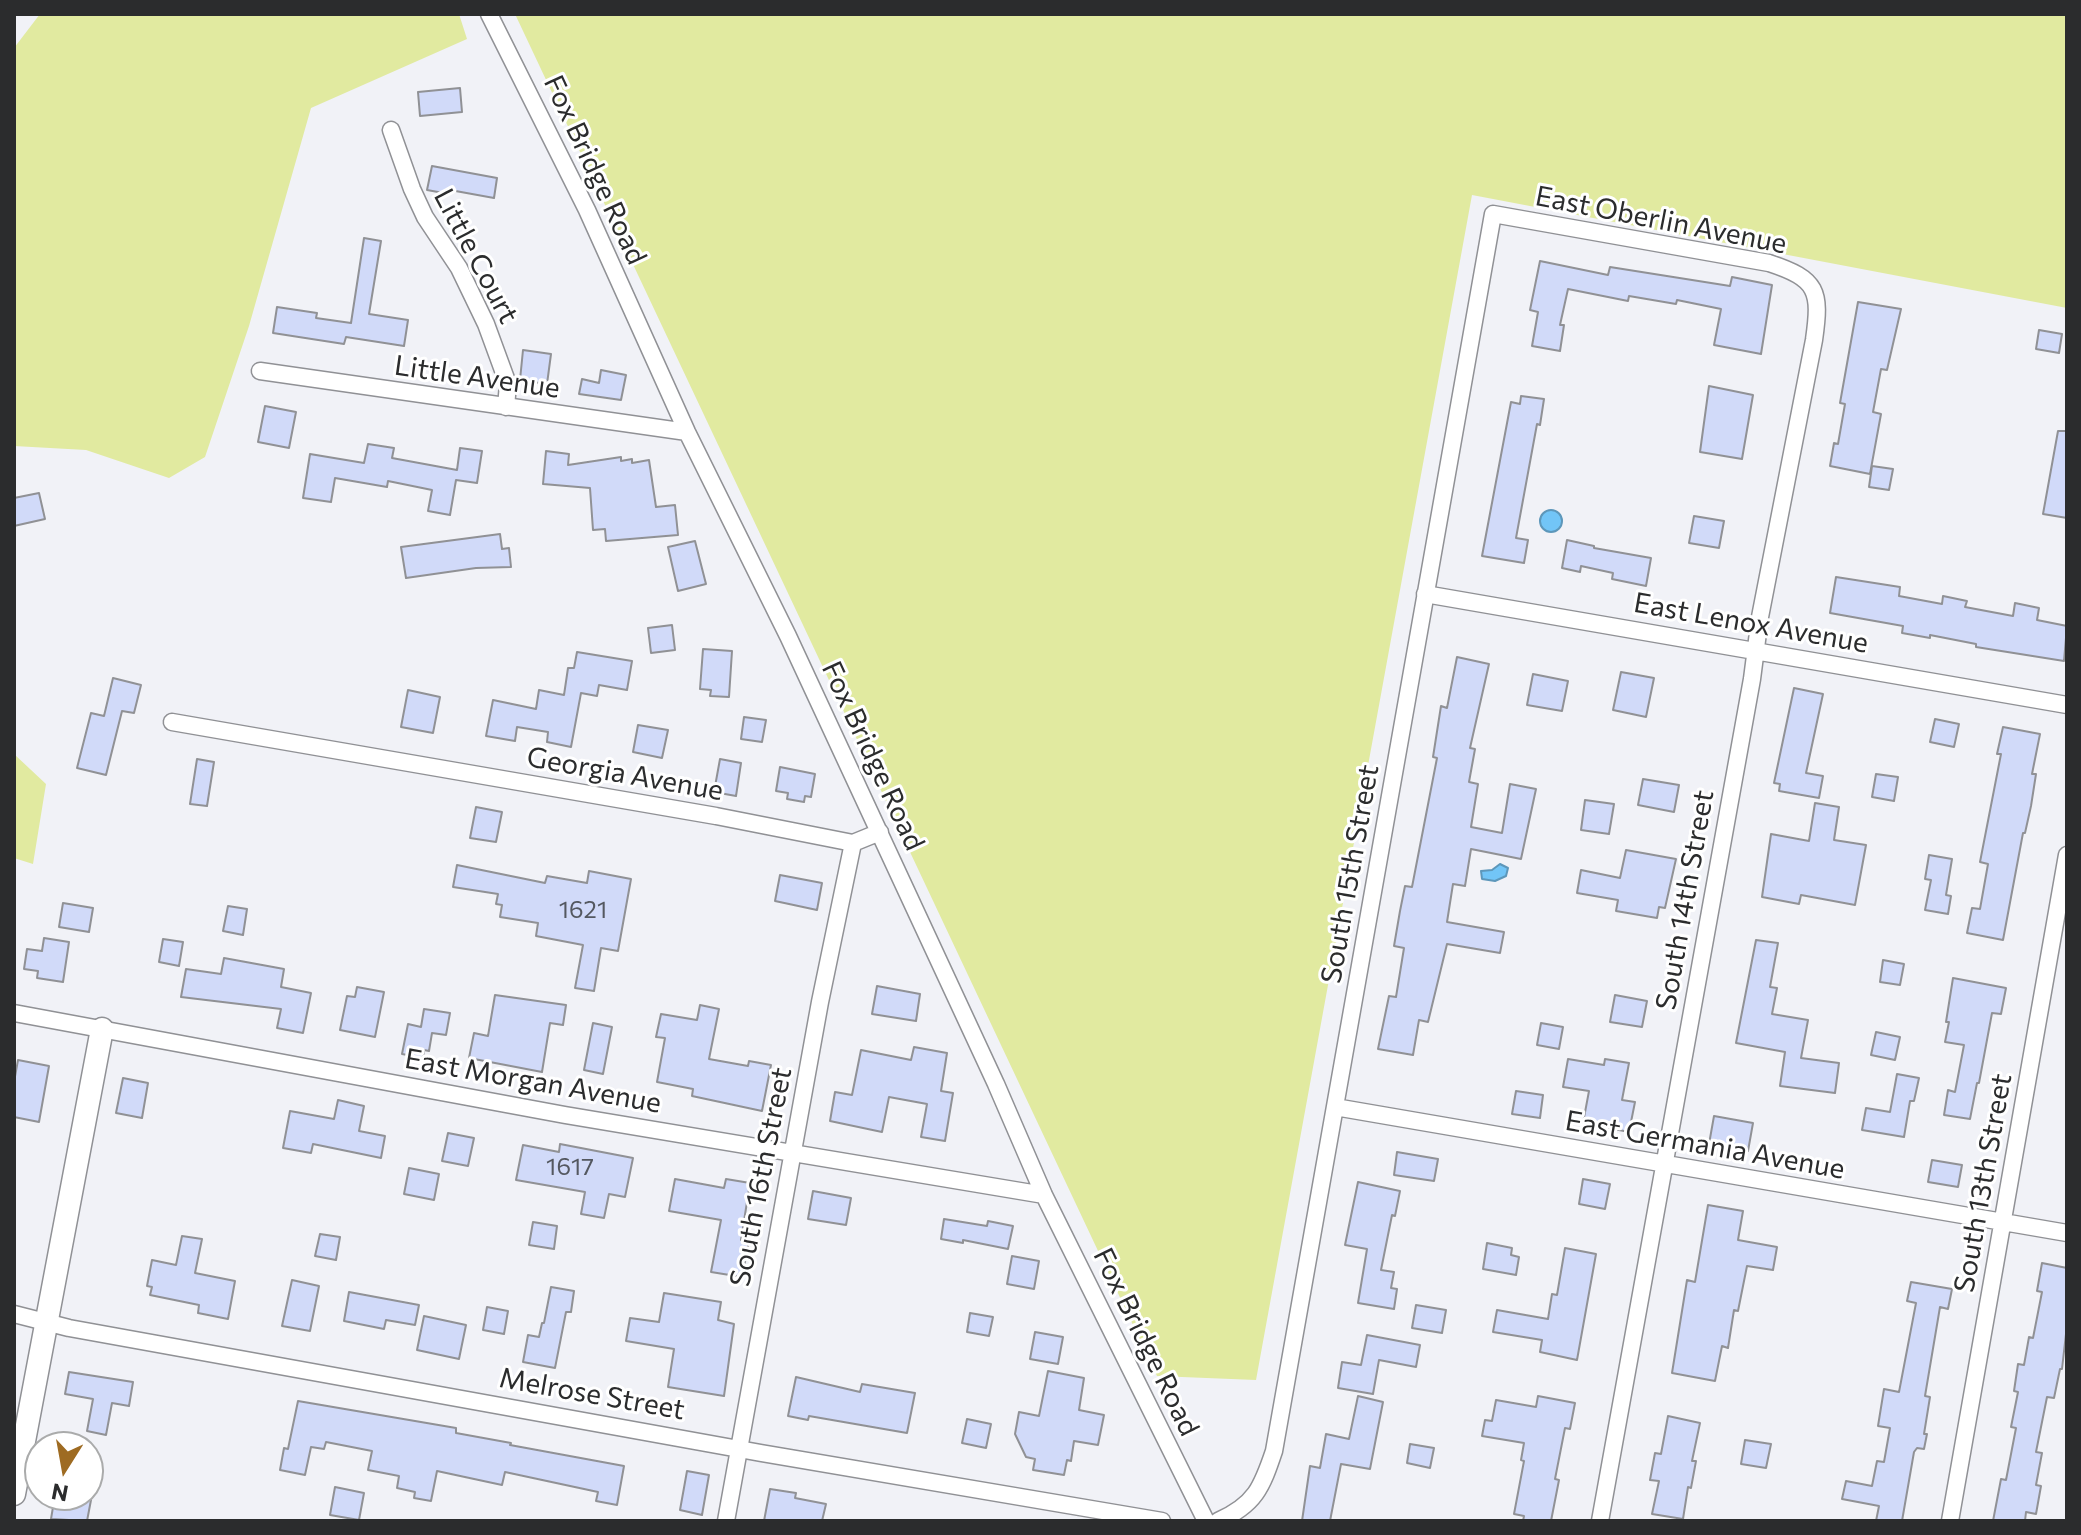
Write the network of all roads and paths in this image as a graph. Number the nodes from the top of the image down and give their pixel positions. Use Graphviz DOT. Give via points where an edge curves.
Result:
graph roads {
  1 [pos="489,14"];
  2 [pos="391,130"];
  3 [pos="1493,214"];
  4 [pos="1813,288"];
  5 [pos="260,371"];
  6 [pos="506,407"];
  7 [pos="687,432"];
  8 [pos="1425,594"];
  9 [pos="1756,650"];
  10 [pos="2067,705"];
  11 [pos="172,722"];
  12 [pos="880,832"];
  13 [pos="853,843"];
  14 [pos="2067,855"];
  15 [pos="14,1013"];
  16 [pos="102,1029"];
  17 [pos="1335,1107"];
  18 [pos="794,1151"];
  19 [pos="1664,1165"];
  20 [pos="1044,1195"];
  21 [pos="2003,1221"];
  22 [pos="2067,1233"];
  23 [pos="14,1314"];
  24 [pos="48,1322"];
  25 [pos="739,1448"];
  26 [pos="14,1494"];
  27 [pos="726,1521"];
  28 [pos="1162,1521"];
  29 [pos="1206,1521"];
  30 [pos="1218,1521"];
  31 [pos="1600,1521"];
  32 [pos="1950,1521"];
  1 -- 7 [label="street, Fox Bridge Road" via="587,210"];
  2 -- 6 [label="street, Little Court" via="425,217 459,268 486,324 508,384"];
  3 -- 4 [label="street, East Oberlin Avenue" via="1769,263"];
  3 -- 8 [label="street, South 15th Street"];
  4 -- 9 [label="street, South 14th Street" via="1818,301 1814,340"];
  5 -- 6 [label="street, Little Avenue"];
  6 -- 7 [label="street, Little Avenue"];
  7 -- 12 [label="street, Fox Bridge Road"];
  8 -- 9 [label="street, East Lenox Avenue"];
  8 -- 17 [label="street, South 15th Street"];
  9 -- 10 [label="street, East Lenox Avenue"];
  9 -- 19 [label="street, South 14th Street"];
  11 -- 13 [label="street, Georgia Avenue"];
  12 -- 13 [label="street"];
  12 -- 20 [label="street, Fox Bridge Road"];
  13 -- 18 [label="street, South 16th Street"];
  14 -- 21 [label="street, South 13th Street"];
  15 -- 16 [label="street, East Morgan Avenue"];
  16 -- 18 [label="street, East Morgan Avenue" via="565,1115"];
  16 -- 24 [label="street"];
  17 -- 19 [label="street, East Germania Avenue"];
  17 -- 30 [label="street, South 15th Street" via="1274,1451 1256,1496"];
  18 -- 20 [label="street, East Morgan Avenue"];
  18 -- 25 [label="street, South 16th Street"];
  19 -- 21 [label="street, East Germania Avenue"];
  19 -- 31 [label="street, South 14th Street"];
  20 -- 29 [label="street, Fox Bridge Road"];
  21 -- 22 [label="street, East Germania Avenue"];
  21 -- 32 [label="street, South 13th Street"];
  23 -- 24 [label="street, Melrose Street"];
  24 -- 25 [label="street, Melrose Street"];
  24 -- 26 [label="street"];
  25 -- 27 [label="street, South 16th Street"];
  25 -- 28 [label="street, Melrose Street"];
}
